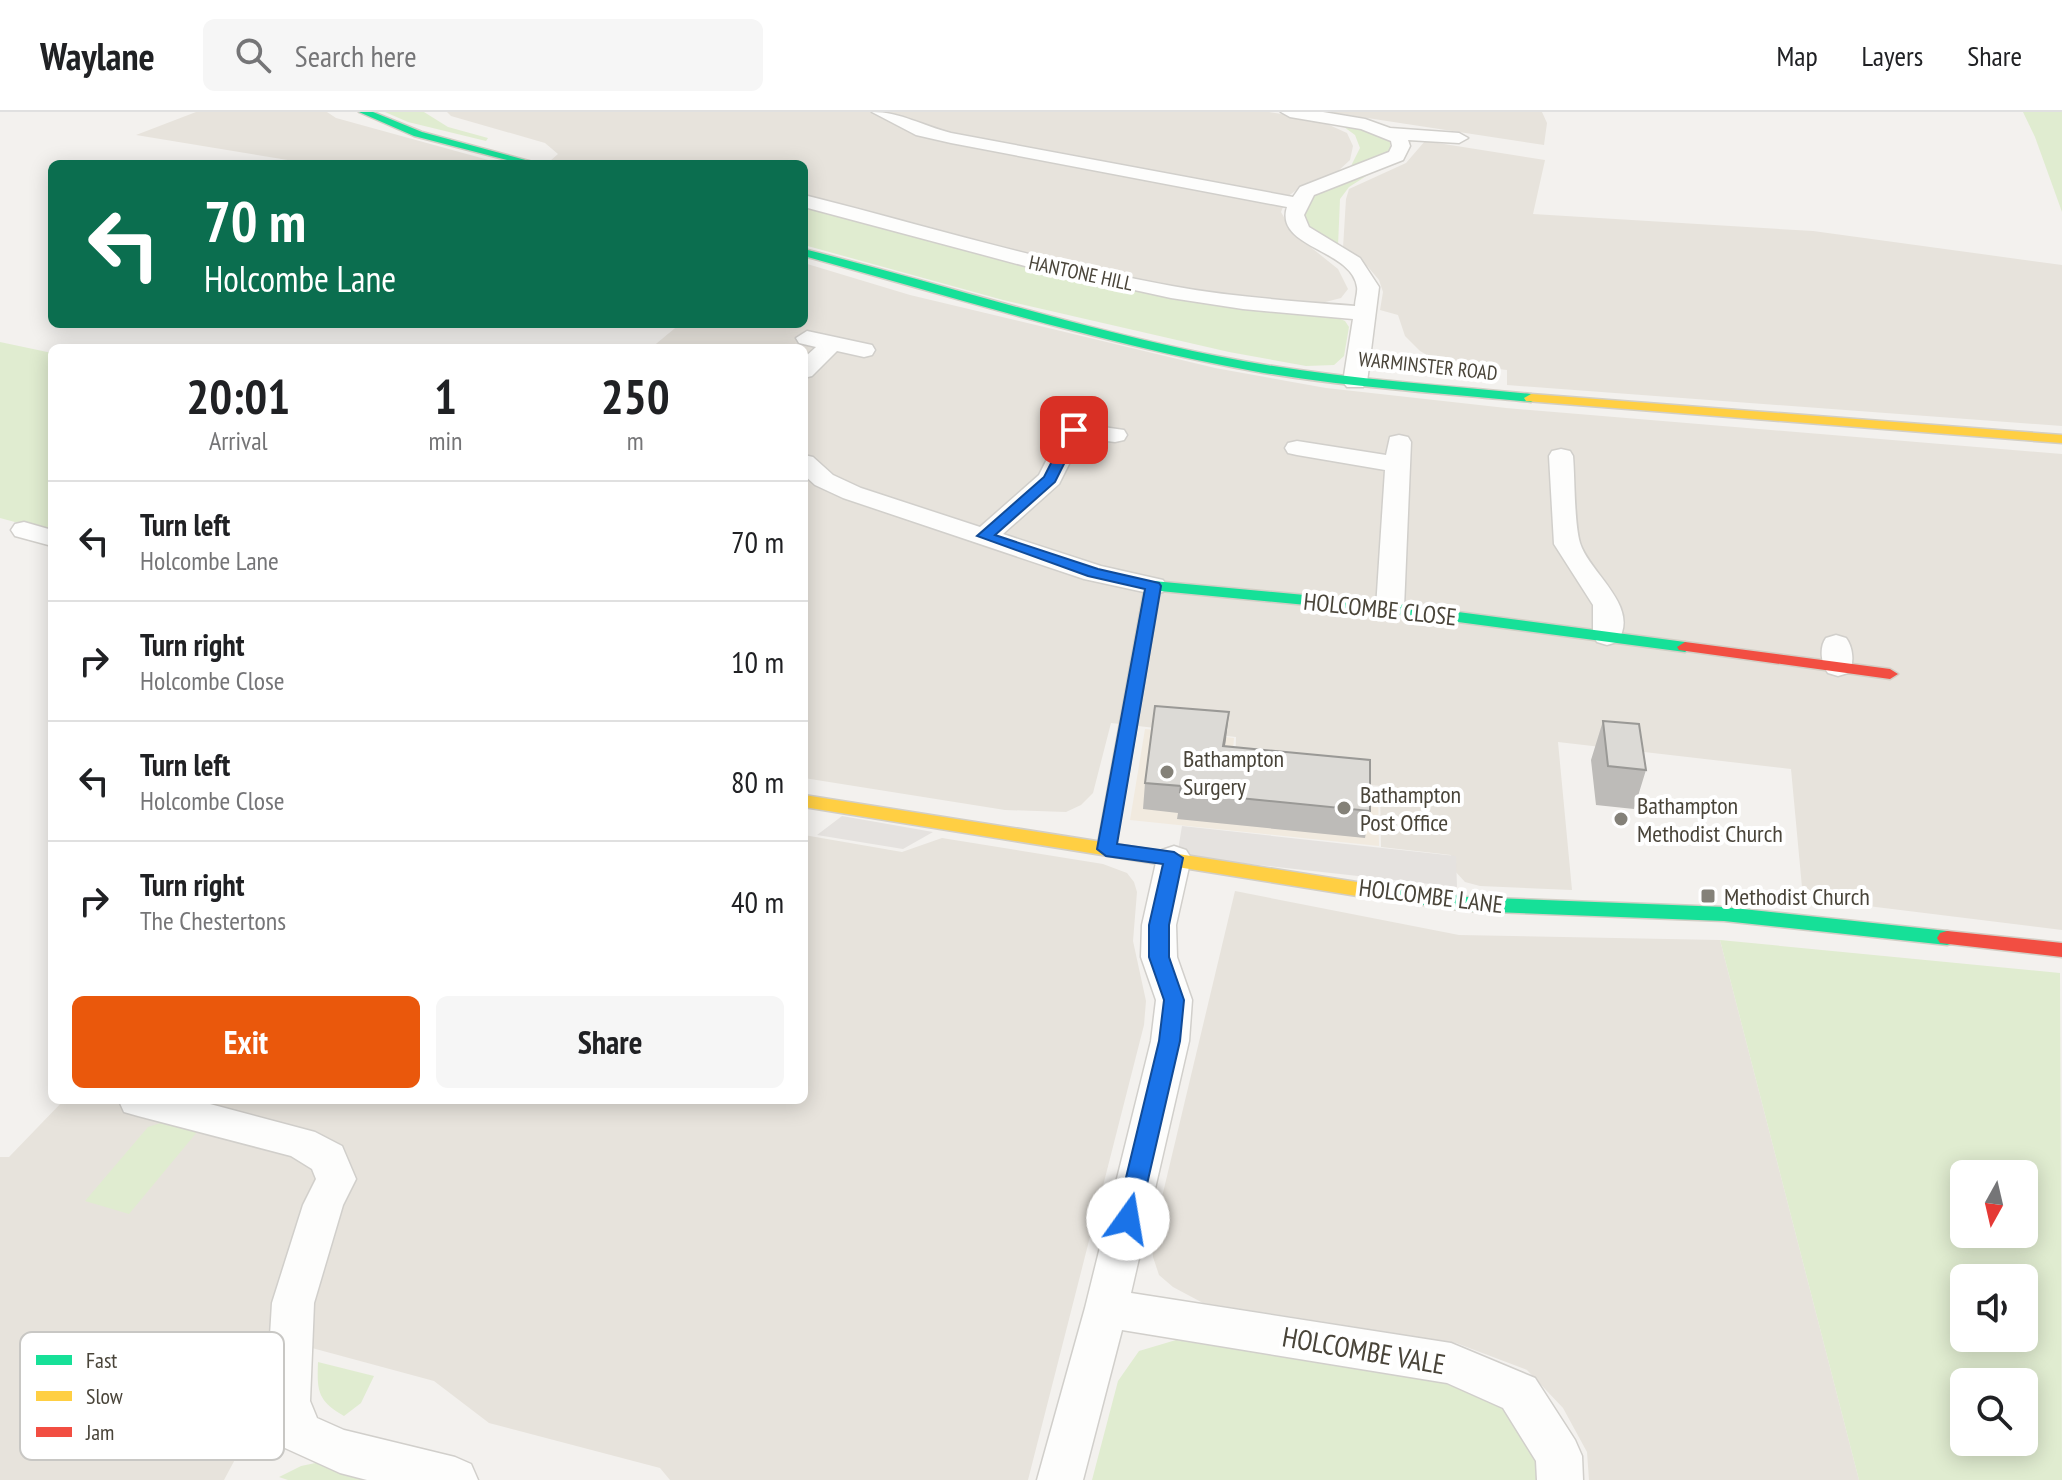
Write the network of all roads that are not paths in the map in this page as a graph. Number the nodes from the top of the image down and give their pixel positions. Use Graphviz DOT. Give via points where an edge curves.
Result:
graph roads {
  1 [pos="364,112"];
  2 [pos="881,112"];
  3 [pos="1290,112"];
  4 [pos="1391,133"];
  5 [pos="1459,138"];
  6 [pos="519,160"];
  7 [pos="808,202"];
  8 [pos="1296,203"];
  9 [pos="808,253"];
  10 [pos="1364,313"];
  11 [pos="807,338"];
  12 [pos="831,344"];
  13 [pos="864,350"];
  14 [pos="808,367"];
  15 [pos="1355,382"];
  16 [pos="1115,435"];
  17 [pos="2062,439"];
  18 [pos="1297,448"];
  19 [pos="1561,456"];
  20 [pos="808,466"];
  21 [pos="24,530"];
  22 [pos="985,536"];
  23 [pos="48,537"];
  24 [pos="1153,586"];
  25 [pos="1390,608"];
  26 [pos="1607,636"];
  27 [pos="1890,674"];
  28 [pos="808,803"];
  29 [pos="1106,849"];
  30 [pos="1174,858"];
  31 [pos="2062,950"];
  32 [pos="150,1104"];
  33 [pos="1106,1308"];
  34 [pos="455,1480"];
  35 [pos="1060,1480"];
  36 [pos="1560,1480"];
  1 -- 6 [label="main road" via="418,134"];
  2 -- 8 [label="street" via="951,138"];
  3 -- 4 [label="street"];
  4 -- 5 [label="street"];
  4 -- 8 [label="street" via="1401,146 1396,156 1307,191"];
  7 -- 10 [label="street, HANTONE HILL" via="1037,264 1173,292"];
  8 -- 10 [label="street" via="1294,223 1362,272 1368,287"];
  9 -- 15 [label="main road, WARMINSTER ROAD" via="1218,360"];
  10 -- 15 [label="street"];
  11 -- 12 [label="street"];
  12 -- 13 [label="street"];
  12 -- 14 [label="street"];
  15 -- 17 [label="main road, WARMINSTER ROAD"];
  16 -- 22 [label="street" via="1079,421 1050,479"];
  18 -- 25 [label="street" via="1399,454"];
  19 -- 26 [label="street" via="1577,503 1567,544 1607,605"];
  20 -- 22 [label="street, HOLCOMBE CLOSE" via="852,493"];
  21 -- 23 [label="street"];
  22 -- 24 [label="street, HOLCOMBE CLOSE" via="1094,573"];
  24 -- 25 [label="main road, HOLCOMBE CLOSE"];
  24 -- 29 [label="main road"];
  25 -- 26 [label="main road, HOLCOMBE CLOSE"];
  26 -- 27 [label="main road, HOLCOMBE CLOSE" via="1837,656"];
  28 -- 29 [label="main road, HOLCOMBE LANE"];
  29 -- 30 [label="main road, HOLCOMBE LANE"];
  30 -- 31 [label="main road, HOLCOMBE LANE" via="1453,902 1724,914"];
  30 -- 33 [label="street" via="1159,925 1159,957 1174,1000 1170,1041"];
  32 -- 34 [label="street" via="301,1143 328,1158 336,1179 293,1303 288,1401 301,1433 340,1451"];
  33 -- 35 [label="street"];
  33 -- 36 [label="street, HOLCOMBE VALE" via="1451,1363 1519,1393 1559,1456"];
}
